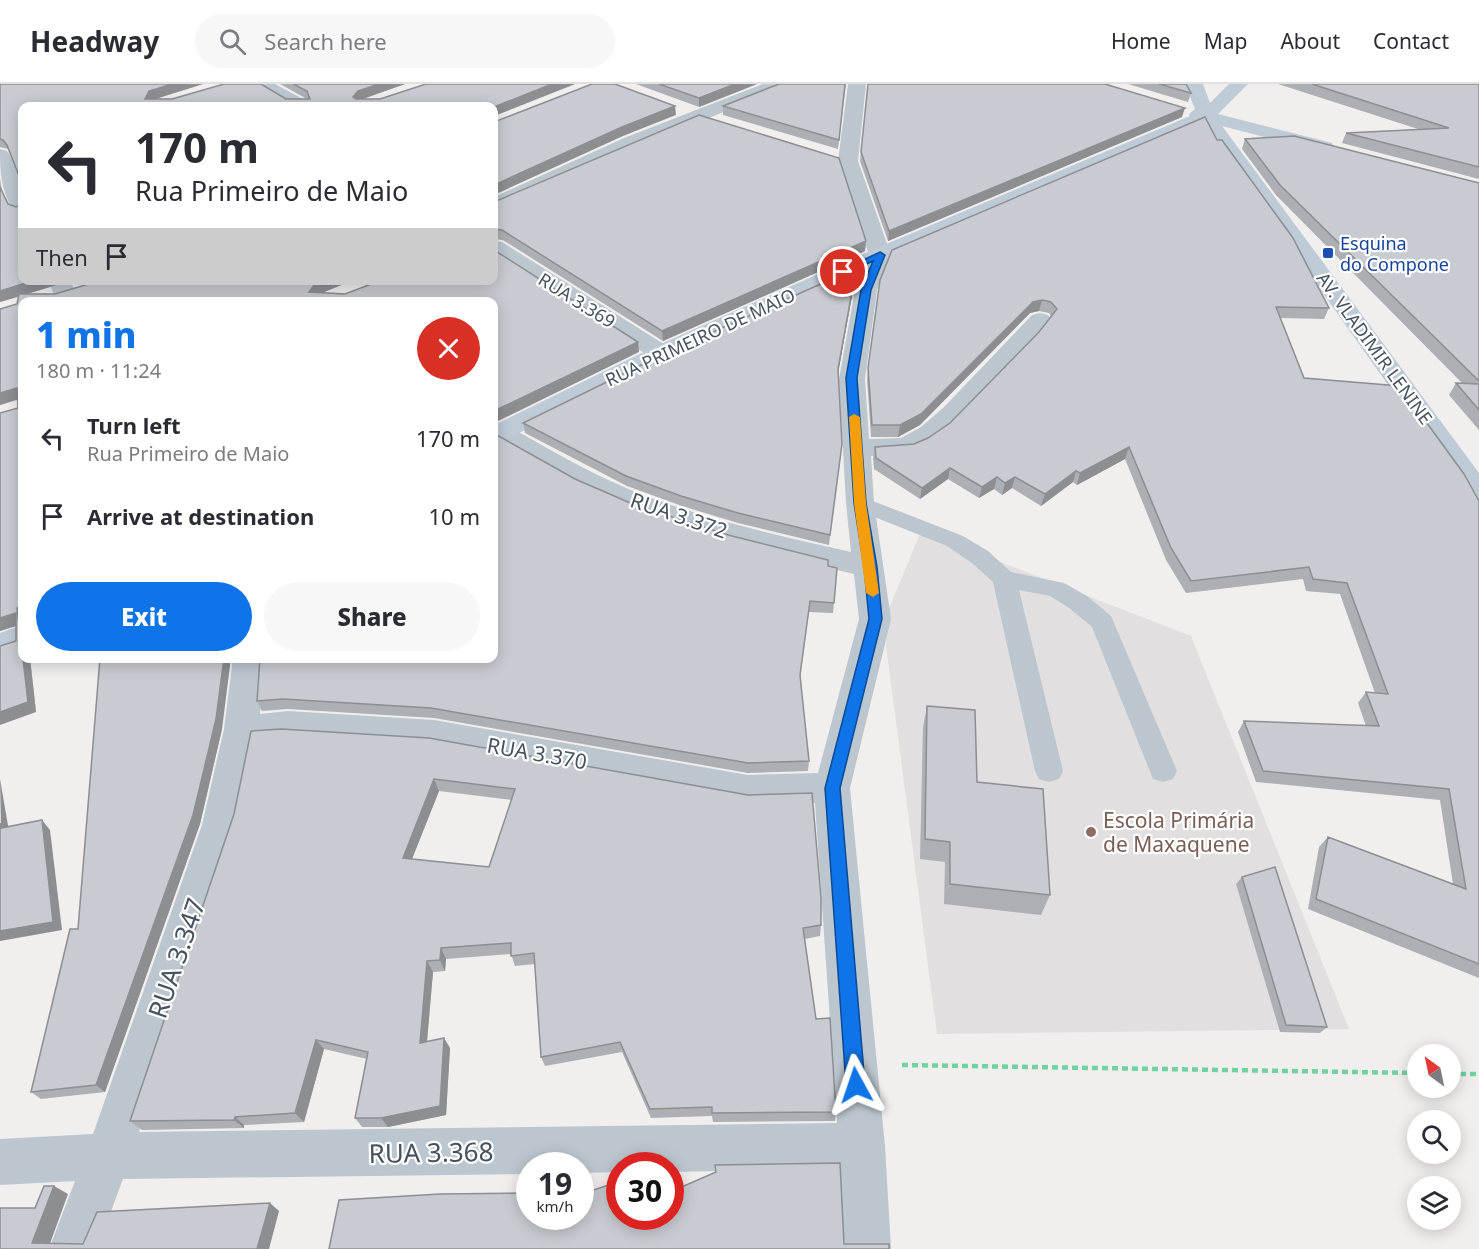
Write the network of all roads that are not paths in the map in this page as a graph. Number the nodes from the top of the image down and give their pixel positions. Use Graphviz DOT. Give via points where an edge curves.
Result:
graph roads {
  1 [pos="262,84"];
  2 [pos="778,84"];
  3 [pos="857,84"];
  4 [pos="1194,84"];
  5 [pos="1239,84"];
  6 [pos="295,102"];
  7 [pos="1175,107"];
  8 [pos="679,108"];
  9 [pos="701,116"];
  10 [pos="1206,116"];
  11 [pos="724,123"];
  12 [pos="4,149"];
  13 [pos="1342,152"];
  14 [pos="825,154"];
  15 [pos="848,161"];
  16 [pos="18,195"];
  17 [pos="498,202"];
  18 [pos="18,209"];
  19 [pos="0,213"];
  20 [pos="498,250"];
  21 [pos="880,255"];
  22 [pos="1040,320"];
  23 [pos="661,353"];
  24 [pos="498,433"];
  25 [pos="498,435"];
  26 [pos="856,446"];
  27 [pos="1479,493"];
  28 [pos="860,503"];
  29 [pos="870,567"];
  30 [pos="1004,579"];
  31 [pos="18,639"];
  32 [pos="0,646"];
  33 [pos="248,663"];
  34 [pos="241,729"];
  35 [pos="1049,771"];
  36 [pos="1162,771"];
  37 [pos="832,788"];
  38 [pos="862,1146"];
  39 [pos="108,1156"];
  40 [pos="0,1162"];
  41 [pos="73,1249"];
  42 [pos="867,1249"];
  1 -- 6 [label="street"];
  2 -- 9 [label="street"];
  3 -- 15 [label="street"];
  4 -- 10 [label="street, AV. VLADIMIR LENINE"];
  5 -- 10 [label="street"];
  7 -- 10 [label="street"];
  8 -- 9 [label="street"];
  9 -- 11 [label="street"];
  9 -- 17 [label="street" via="631,142"];
  10 -- 13 [label="street"];
  10 -- 21 [label="street, RUA PRIMEIRO DE MAIO"];
  10 -- 27 [label="street, AV. VLADIMIR LENINE"];
  12 -- 16 [label="street"];
  14 -- 15 [label="street"];
  15 -- 21 [label="street"];
  18 -- 19 [label="street"];
  20 -- 23 [label="street, RUA 3.369"];
  21 -- 23 [label="street, RUA PRIMEIRO DE MAIO"];
  21 -- 26 [label="street" via="866,290 852,378"];
  22 -- 26 [label="street" via="928,434 898,447"];
  23 -- 24 [label="street, RUA PRIMEIRO DE MAIO"];
  25 -- 29 [label="street, RUA 3.372" via="631,500 741,536"];
  26 -- 28 [label="street"];
  28 -- 29 [label="street"];
  28 -- 30 [label="lane" via="955,540"];
  29 -- 37 [label="street" via="875,619"];
  30 -- 35 [label="lane"];
  30 -- 36 [label="lane" via="1056,589 1102,622"];
  31 -- 32 [label="street"];
  33 -- 34 [label="street, RUA 3.347"];
  34 -- 37 [label="street, RUA 3.370" via="288,725 434,734 747,790"];
  34 -- 39 [label="street, RUA 3.347" via="221,825"];
  37 -- 38 [label="street"];
  38 -- 39 [label="street, RUA 3.368"];
  38 -- 42 [label="street"];
  39 -- 40 [label="street, RUA 3.368"];
  39 -- 41 [label="street, RUA 3.347"];
}
